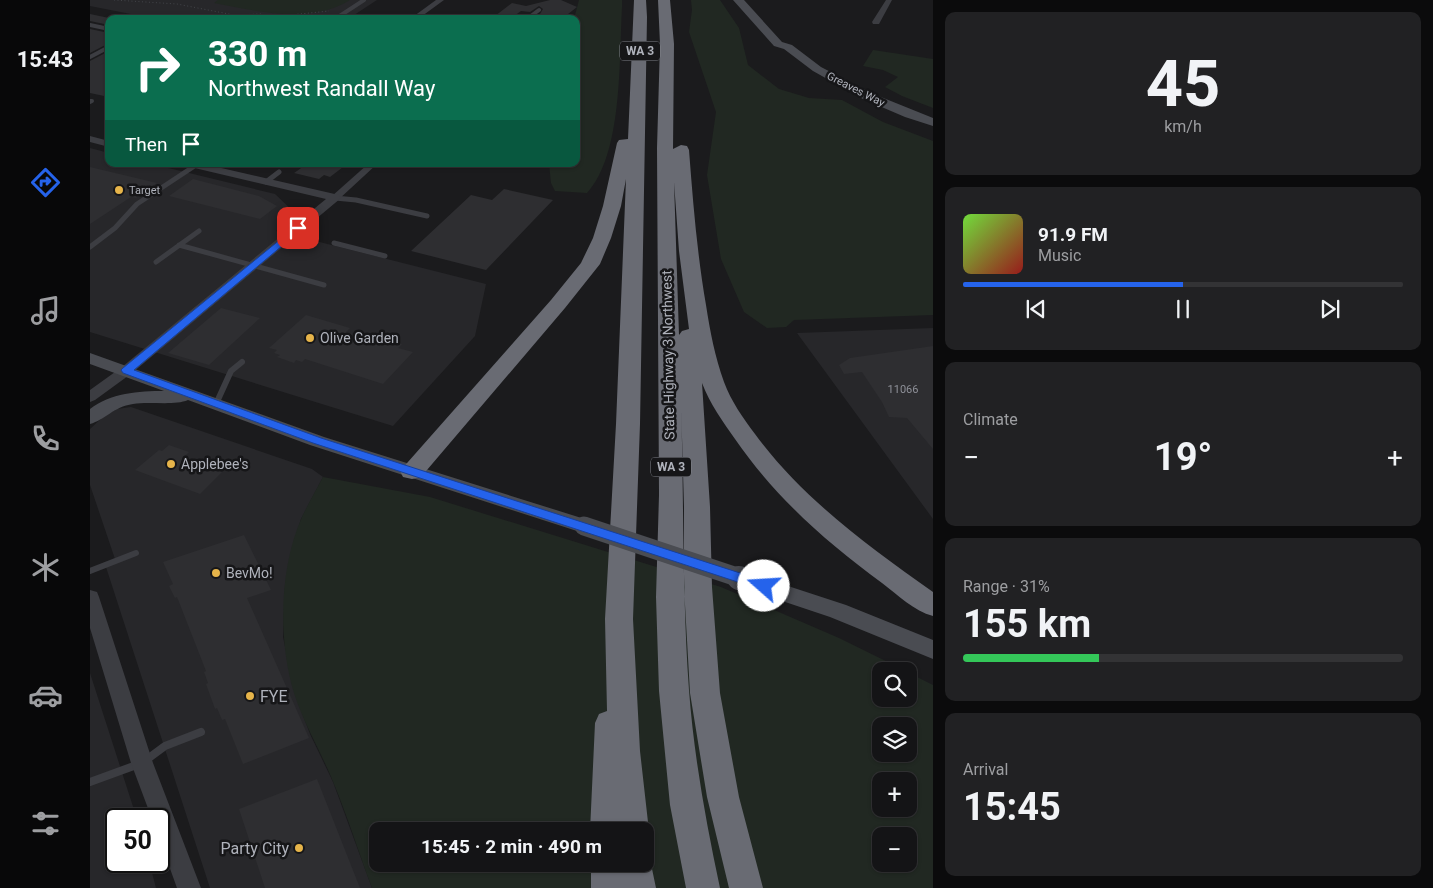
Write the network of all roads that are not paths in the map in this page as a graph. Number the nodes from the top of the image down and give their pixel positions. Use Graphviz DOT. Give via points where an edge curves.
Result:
graph roads {
  1 [pos="364,0"];
  2 [pos="441,0"];
  3 [pos="640,0"];
  4 [pos="664,0"];
  5 [pos="738,0"];
  6 [pos="753,0"];
  7 [pos="890,0"];
  8 [pos="539,10"];
  9 [pos="341,15"];
  10 [pos="419,15"];
  11 [pos="532,15"];
  12 [pos="876,22"];
  13 [pos="90,25"];
  14 [pos="105,28"];
  15 [pos="667,44"];
  16 [pos="788,47"];
  17 [pos="105,49"];
  18 [pos="90,57"];
  19 [pos="635,102"];
  20 [pos="931,123"];
  21 [pos="90,139"];
  22 [pos="105,143"];
  23 [pos="189,167"];
  24 [pos="205,167"];
  25 [pos="370,167"];
  26 [pos="279,172"];
  27 [pos="266,182"];
  28 [pos="335,198"];
  29 [pos="427,216"];
  30 [pos="199,231"];
  31 [pos="334,243"];
  32 [pos="179,245"];
  33 [pos="90,247"];
  34 [pos="385,256"];
  35 [pos="156,262"];
  36 [pos="254,266"];
  37 [pos="690,278"];
  38 [pos="324,285"];
  39 [pos="90,358"];
  40 [pos="242,362"];
  41 [pos="127,370"];
  42 [pos="90,397"];
  43 [pos="196,397"];
  44 [pos="216,404"];
  45 [pos="90,418"];
  46 [pos="412,471"];
  47 [pos="136,553"];
  48 [pos="90,571"];
  49 [pos="745,580"];
  50 [pos="90,597"];
  51 [pos="933,606"];
  52 [pos="619,619"];
  53 [pos="933,650"];
  54 [pos="201,732"];
  55 [pos="142,763"];
  56 [pos="90,782"];
  57 [pos="607,822"];
  58 [pos="631,822"];
  59 [pos="608,872"];
  60 [pos="636,872"];
  61 [pos="189,888"];
  62 [pos="608,888"];
  63 [pos="639,888"];
  64 [pos="703,888"];
  65 [pos="746,888"];
  1 -- 9 [label="lane"];
  2 -- 10 [label="street"];
  3 -- 19 [label="highway, WA 3"];
  4 -- 15 [label="highway, State Highway 3 Northwest / WA 3"];
  5 -- 16 [label="main road, Greaves Way" via="778,44"];
  6 -- 16 [label="main road, Greaves Way" via="791,42"];
  7 -- 12 [label="street"];
  8 -- 11 [label="lane"];
  13 -- 14 [label="lane"];
  15 -- 37 [label="highway" via="680,141"];
  15 -- 64 [label="highway, State Highway 3 Northwest / WA 3" via="670,606 679,747 686,805"];
  16 -- 20 [label="main road, Greaves Way" via="832,78"];
  17 -- 18 [label="lane"];
  19 -- 46 [label="highway" via="612,206 590,264"];
  19 -- 52 [label="highway, WA 3" via="628,424"];
  21 -- 22 [label="street"];
  23 -- 33 [label="lane" via="137,204 115,228"];
  24 -- 27 [label="street"];
  25 -- 28 [label="street"];
  26 -- 27 [label="lane"];
  27 -- 28 [label="street"];
  28 -- 29 [label="lane"];
  28 -- 36 [label="street"];
  30 -- 32 [label="lane"];
  31 -- 34 [label="lane"];
  32 -- 35 [label="lane"];
  32 -- 36 [label="lane"];
  36 -- 38 [label="lane"];
  36 -- 41 [label="street"];
  37 -- 51 [label="highway" via="708,368 748,443 789,493 825,526"];
  37 -- 65 [label="highway" via="689,343 705,693 721,788"];
  39 -- 41 [label="main road"];
  40 -- 44 [label="lane" via="231,371"];
  41 -- 42 [label="street"];
  41 -- 43 [label="main road"];
  43 -- 44 [label="main road"];
  43 -- 45 [label="main road" via="130,398 107,406"];
  44 -- 46 [label="main road"];
  46 -- 49 [label="main road, bridge"];
  47 -- 48 [label="lane"];
  49 -- 53 [label="main road" via="838,610"];
  50 -- 55 [label="street"];
  52 -- 57 [label="highway" via="608,748"];
  52 -- 58 [label="highway, WA 3" via="624,751"];
  54 -- 55 [label="lane" via="165,746"];
  55 -- 56 [label="lane"];
  55 -- 61 [label="street"];
  59 -- 62 [label="highway"];
  60 -- 63 [label="highway"];
}
